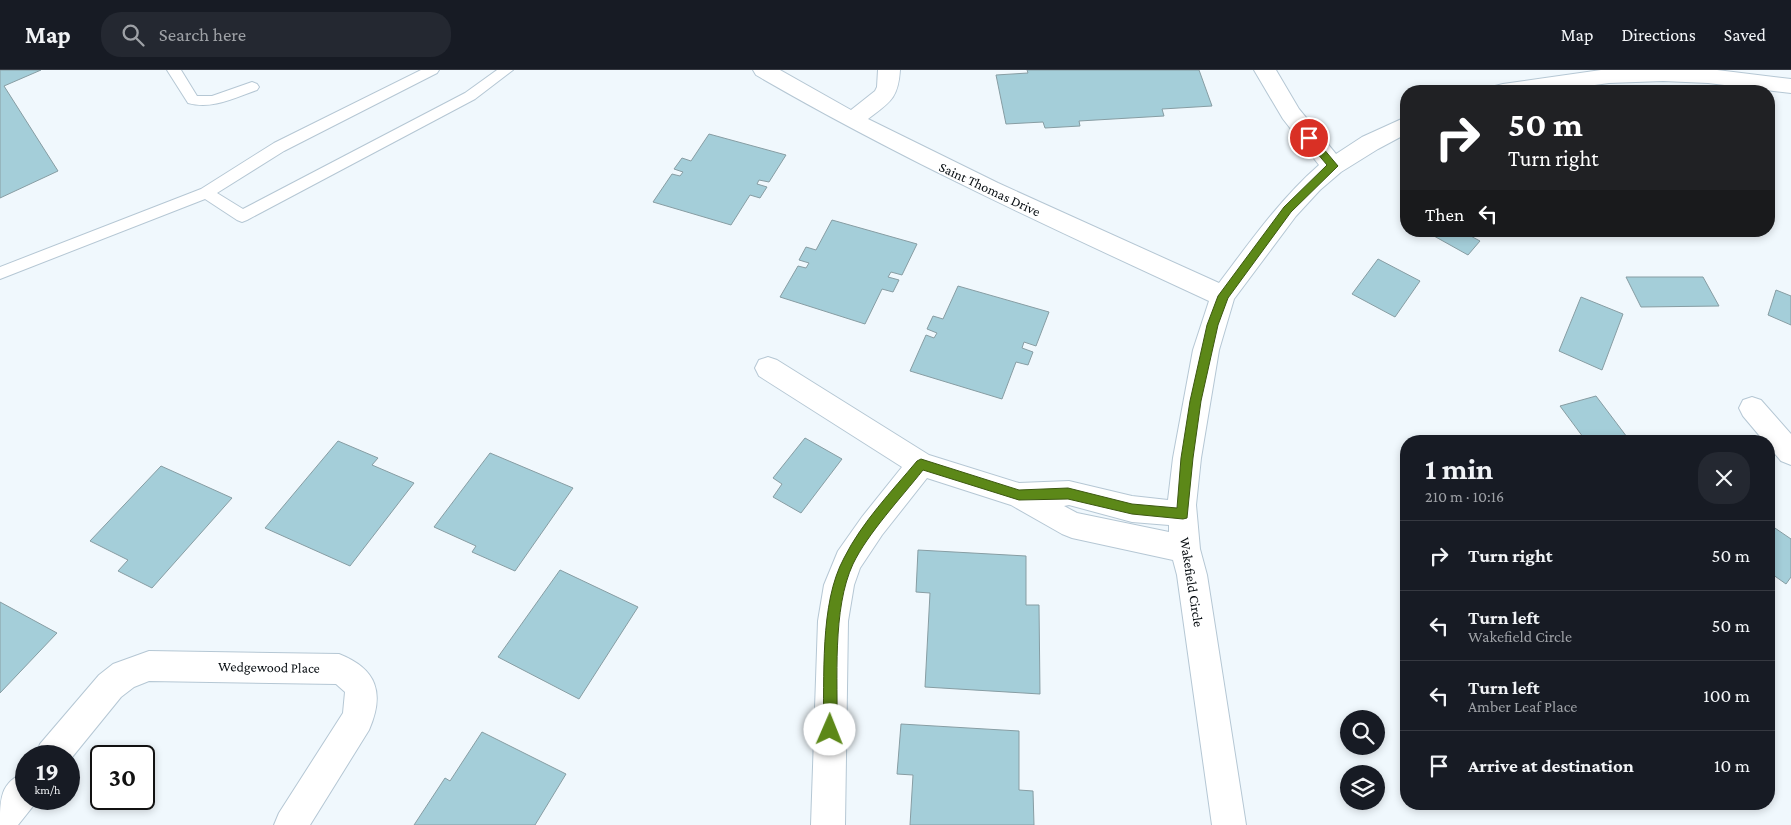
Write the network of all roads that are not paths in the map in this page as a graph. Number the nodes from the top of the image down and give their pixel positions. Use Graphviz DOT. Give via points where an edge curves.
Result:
graph roads {
  1 [pos="174,70"];
  2 [pos="432,70"];
  3 [pos="506,70"];
  4 [pos="764,70"];
  5 [pos="889,70"];
  6 [pos="1265,70"];
  7 [pos="1500,70"];
  8 [pos="1732,75"];
  9 [pos="1505,85"];
  10 [pos="1550,85"];
  11 [pos="1791,86"];
  12 [pos="252,87"];
  13 [pos="852,120"];
  14 [pos="1400,128"];
  15 [pos="1333,166"];
  16 [pos="206,193"];
  17 [pos="0,273"];
  18 [pos="1223,296"];
  19 [pos="768,368"];
  20 [pos="1752,408"];
  21 [pos="1791,453"];
  22 [pos="921,464"];
  23 [pos="1019,495"];
  24 [pos="1183,514"];
  25 [pos="1185,549"];
  26 [pos="61,745"];
  27 [pos="15,802"];
  28 [pos="0,821"];
  29 [pos="291,825"];
  30 [pos="828,825"];
  31 [pos="1229,825"];
  1 -- 12 [label="lane" via="193,100 213,101"];
  2 -- 16 [label="lane" via="279,147"];
  3 -- 16 [label="lane" via="470,96 242,216"];
  4 -- 13 [label="street, Saint Thomas Drive"];
  5 -- 13 [label="street" via="888,87 883,96"];
  6 -- 15 [label="street" via="1296,122"];
  7 -- 9 [label="street"];
  8 -- 10 [label="street" via="1663,74"];
  8 -- 11 [label="street"];
  13 -- 18 [label="street, Saint Thomas Drive" via="959,175"];
  14 -- 15 [label="street, Wakefield Circle"];
  15 -- 18 [label="street, Wakefield Circle" via="1288,210"];
  16 -- 17 [label="lane"];
  18 -- 24 [label="street, Wakefield Circle" via="1206,350 1196,401"];
  19 -- 22 [label="street"];
  20 -- 21 [label="street"];
  22 -- 23 [label="street"];
  22 -- 30 [label="street" via="848,561 839,585 833,621"];
  23 -- 24 [label="street" via="1068,493 1132,509"];
  23 -- 25 [label="street" via="1072,525"];
  24 -- 25 [label="street, Wakefield Circle"];
  25 -- 31 [label="street, Wakefield Circle" via="1192,575"];
  26 -- 29 [label="street, Wedgewood Place" via="110,686 124,675 149,666 338,669 354,678 360,690 362,702 358,719"];
  27 -- 28 [label="street"];
}
